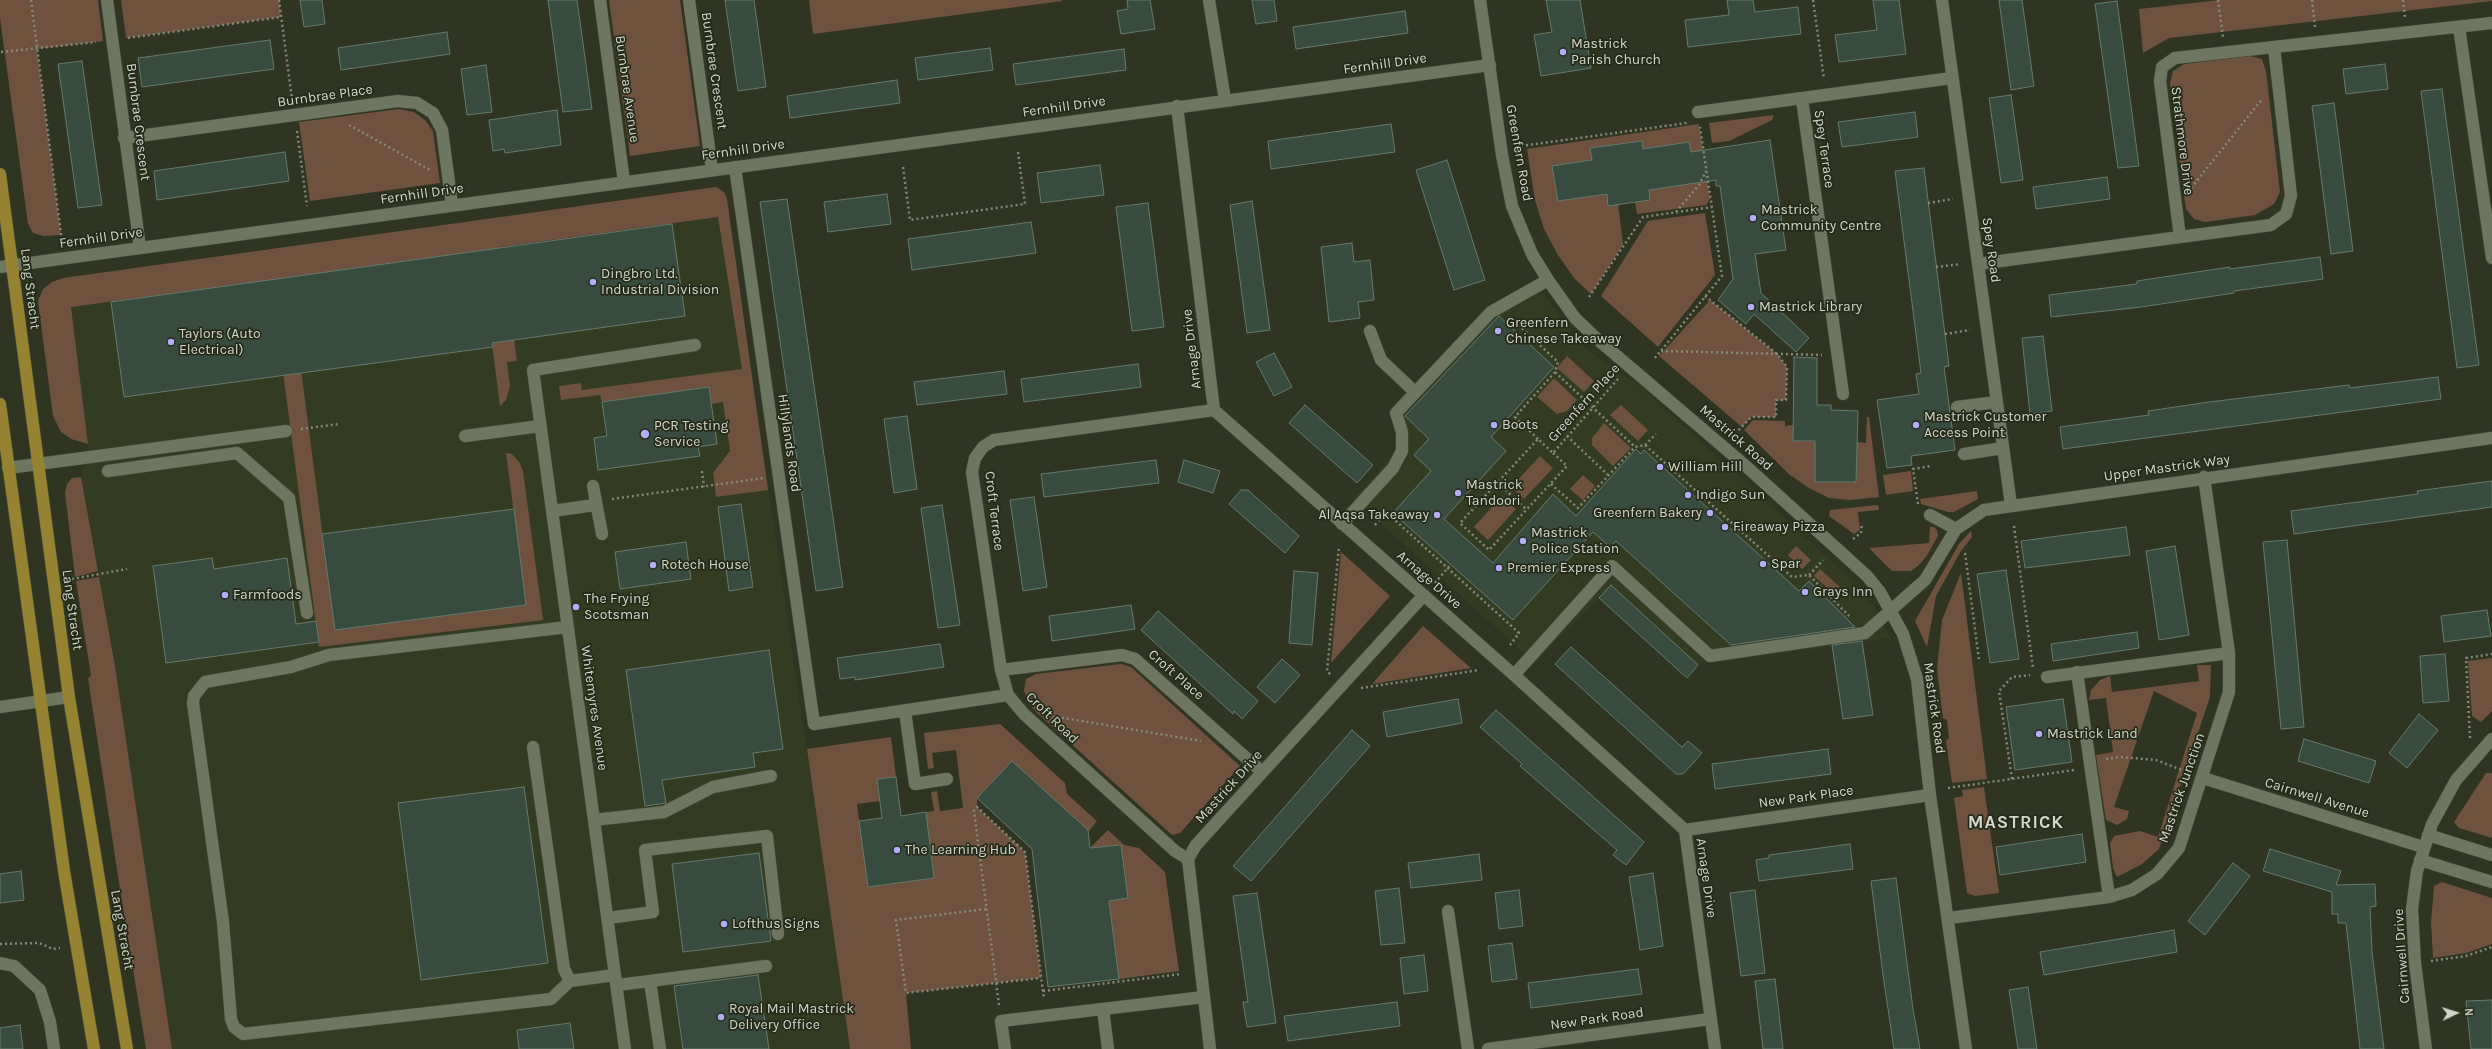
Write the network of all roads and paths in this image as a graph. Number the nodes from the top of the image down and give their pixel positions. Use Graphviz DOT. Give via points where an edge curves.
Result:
graph roads {
  1 [pos="31,0"];
  2 [pos="107,0"];
  3 [pos="600,0"];
  4 [pos="689,0"];
  5 [pos="1209,0"];
  6 [pos="1480,0"];
  7 [pos="1813,0"];
  8 [pos="1942,0"];
  9 [pos="2218,0"];
  10 [pos="2312,0"];
  11 [pos="2403,0"];
  12 [pos="281,17"];
  13 [pos="2406,21"];
  14 [pos="2492,23"];
  15 [pos="2459,27"];
  16 [pos="2316,31"];
  17 [pos="124,39"];
  18 [pos="103,41"];
  19 [pos="2223,41"];
  20 [pos="2274,47"];
  21 [pos="36,48"];
  22 [pos="1,52"];
  23 [pos="1490,65"];
  24 [pos="1952,78"];
  25 [pos="1824,84"];
  26 [pos="2268,91"];
  27 [pos="1802,99"];
  28 [pos="1224,100"];
  29 [pos="1177,106"];
  30 [pos="326,111"];
  31 [pos="1696,119"];
  32 [pos="124,138"];
  33 [pos="1521,146"];
  34 [pos="1018,152"];
  35 [pos="735,167"];
  36 [pos="903,167"];
  37 [pos="712,170"];
  38 [pos="1706,170"];
  39 [pos="0,174"];
  40 [pos="624,182"];
  41 [pos="450,186"];
  42 [pos="2189,190"];
  43 [pos="1957,199"];
  44 [pos="1928,203"];
  45 [pos="452,205"];
  46 [pos="1712,207"];
  47 [pos="1676,212"];
  48 [pos="2490,224"];
  49 [pos="2180,237"];
  50 [pos="62,242"];
  51 [pos="140,248"];
  52 [pos="2492,258"];
  53 [pos="1972,264"];
  54 [pos="6,266"];
  55 [pos="1936,267"];
  56 [pos="1548,280"];
  57 [pos="1705,296"];
  58 [pos="1589,297"];
  59 [pos="1499,306"];
  60 [pos="1975,329"];
  61 [pos="1370,331"];
  62 [pos="1945,334"];
  63 [pos="695,345"];
  64 [pos="1661,351"];
  65 [pos="1777,354"];
  66 [pos="1838,356"];
  67 [pos="1655,358"];
  68 [pos="1630,367"];
  69 [pos="1555,372"];
  70 [pos="1415,392"];
  71 [pos="1843,394"];
  72 [pos="1997,402"];
  73 [pos="0,404"];
  74 [pos="1593,407"];
  75 [pos="1957,407"];
  76 [pos="1214,410"];
  77 [pos="339,424"];
  78 [pos="540,426"];
  79 [pos="286,431"];
  80 [pos="1738,432"];
  81 [pos="1656,434"];
  82 [pos="465,436"];
  83 [pos="1567,436"];
  84 [pos="2492,438"];
  85 [pos="1538,439"];
  86 [pos="1645,445"];
  87 [pos="1635,447"];
  88 [pos="2003,448"];
  89 [pos="1553,452"];
  90 [pos="1964,454"];
  91 [pos="37,464"];
  92 [pos="1931,466"];
  93 [pos="8,468"];
  94 [pos="108,471"];
  95 [pos="702,471"];
  96 [pos="1608,475"];
  97 [pos="2204,477"];
  98 [pos="766,478"];
  99 [pos="1498,483"];
  100 [pos="1551,484"];
  101 [pos="593,486"];
  102 [pos="704,487"];
  103 [pos="595,505"];
  104 [pos="2011,505"];
  105 [pos="552,510"];
  106 [pos="1527,510"];
  107 [pos="1924,512"];
  108 [pos="1862,523"];
  109 [pos="1342,524"];
  110 [pos="1375,525"];
  111 [pos="2014,526"];
  112 [pos="1956,530"];
  113 [pos="602,534"];
  114 [pos="1852,539"];
  115 [pos="1339,547"];
  116 [pos="1965,553"];
  117 [pos="1822,560"];
  118 [pos="1451,564"];
  119 [pos="1447,568"];
  120 [pos="127,569"];
  121 [pos="1809,575"];
  122 [pos="72,579"];
  123 [pos="1437,580"];
  124 [pos="1424,595"];
  125 [pos="1890,609"];
  126 [pos="307,614"];
  127 [pos="568,626"];
  128 [pos="1865,633"];
  129 [pos="1510,645"];
  130 [pos="2229,653"];
  131 [pos="2492,654"];
  132 [pos="1979,660"];
  133 [pos="1001,670"];
  134 [pos="1478,670"];
  135 [pos="1327,671"];
  136 [pos="2077,672"];
  137 [pos="1514,675"];
  138 [pos="2047,676"];
  139 [pos="1364,689"];
  140 [pos="1008,696"];
  141 [pos="69,697"];
  142 [pos="41,701"];
  143 [pos="0,708"];
  144 [pos="905,711"];
  145 [pos="1045,714"];
  146 [pos="814,724"];
  147 [pos="2470,739"];
  148 [pos="2492,739"];
  149 [pos="1209,742"];
  150 [pos="534,747"];
  151 [pos="2090,761"];
  152 [pos="1262,772"];
  153 [pos="771,776"];
  154 [pos="2203,778"];
  155 [pos="947,779"];
  156 [pos="2012,779"];
  157 [pos="1948,788"];
  158 [pos="1930,795"];
  159 [pos="594,820"];
  160 [pos="1685,830"];
  161 [pos="2428,835"];
  162 [pos="2423,847"];
  163 [pos="2492,854"];
  164 [pos="1188,859"];
  165 [pos="2420,860"];
  166 [pos="2492,882"];
  167 [pos="2109,897"];
  168 [pos="986,909"];
  169 [pos="1448,911"];
  170 [pos="608,918"];
  171 [pos="1949,918"];
  172 [pos="778,934"];
  173 [pos="0,944"];
  174 [pos="2492,947"];
  175 [pos="65,948"];
  176 [pos="2430,961"];
  177 [pos="0,963"];
  178 [pos="766,966"];
  179 [pos="1181,974"];
  180 [pos="1041,978"];
  181 [pos="616,980"];
  182 [pos="570,981"];
  183 [pos="650,981"];
  184 [pos="995,983"];
  185 [pos="1043,991"];
  186 [pos="1204,997"];
  187 [pos="1103,1009"];
  188 [pos="1046,1016"];
  189 [pos="1710,1019"];
  190 [pos="1001,1021"];
  191 [pos="54,1049"];
  192 [pos="94,1049"];
  193 [pos="127,1049"];
  194 [pos="626,1049"];
  195 [pos="660,1049"];
  196 [pos="1004,1049"];
  197 [pos="1108,1049"];
  198 [pos="1210,1049"];
  199 [pos="1468,1049"];
  200 [pos="1488,1049"];
  201 [pos="1715,1049"];
  202 [pos="1966,1049"];
  203 [pos="2426,1049"];
  1 -- 21 [label="path"];
  2 -- 32 [label="street, Burnbrae Crescent"];
  3 -- 40 [label="street, Burnbrae Avenue"];
  4 -- 37 [label="street, Burnbrae Crescent"];
  5 -- 28 [label="street"];
  6 -- 23 [label="street, Greenfern Road"];
  7 -- 25 [label="path"];
  8 -- 24 [label="street, Spey Road"];
  9 -- 19 [label="path"];
  10 -- 16 [label="path"];
  11 -- 13 [label="path"];
  12 -- 17 [label="path"];
  14 -- 15 [label="street, Strathmore Drive"];
  15 -- 20 [label="street, Strathmore Drive"];
  15 -- 48 [label="street"];
  18 -- 21 [label="path"];
  20 -- 49 [label="street" via="2291,196 2286,214 2271,225"];
  20 -- 49 [label="street, Strathmore Drive" via="2176,58 2162,67 2160,81"];
  21 -- 22 [label="path"];
  21 -- 50 [label="path"];
  23 -- 28 [label="street, Fernhill Drive"];
  23 -- 56 [label="street, Greenfern Road" via="1502,155 1512,206 1532,254"];
  24 -- 27 [label="street, Spey Terrace"];
  24 -- 53 [label="street, Spey Road"];
  26 -- 42 [label="path"];
  27 -- 31 [label="street, Spey Terrace"];
  27 -- 66 [label="street, Spey Terrace"];
  28 -- 29 [label="street, Fernhill Drive"];
  29 -- 35 [label="street, Fernhill Drive"];
  29 -- 76 [label="street, Arnage Drive"];
  30 -- 32 [label="street, Burnbrae Place"];
  30 -- 41 [label="path" via="439,174"];
  30 -- 41 [label="street, Burnbrae Place" via="398,101 417,103 433,113 442,130"];
  31 -- 33 [label="path"];
  31 -- 38 [label="path"];
  32 -- 51 [label="street, Burnbrae Crescent"];
  34 -- 36 [label="path" via="1025,204 910,220"];
  35 -- 37 [label="street, Fernhill Drive"];
  35 -- 146 [label="street, Hillylands Road"];
  37 -- 40 [label="street, Fernhill Drive"];
  38 -- 46 [label="path"];
  38 -- 47 [label="path" via="1698,185"];
  39 -- 54 [label="main road, Lang Stracht"];
  40 -- 45 [label="street, Fernhill Drive"];
  41 -- 45 [label="street, Burnbrae Place"];
  43 -- 44 [label="path"];
  45 -- 51 [label="street, Fernhill Drive"];
  46 -- 47 [label="path"];
  46 -- 57 [label="path" via="1722,276"];
  47 -- 58 [label="path" via="1643,217"];
  48 -- 52 [label="street"];
  49 -- 53 [label="street"];
  51 -- 54 [label="street, Fernhill Drive"];
  53 -- 55 [label="path"];
  53 -- 72 [label="street, Spey Road"];
  54 -- 91 [label="main road, Lang Stracht"];
  56 -- 59 [label="street"];
  56 -- 68 [label="street, Greenfern Road" via="1575,318"];
  57 -- 64 [label="path"];
  57 -- 65 [label="path"];
  59 -- 69 [label="path" via="1558,362"];
  59 -- 70 [label="street"];
  60 -- 62 [label="path"];
  61 -- 70 [label="street" via="1381,360"];
  63 -- 78 [label="street, Whitemyres Avenue" via="533,370"];
  64 -- 65 [label="path"];
  64 -- 67 [label="path"];
  65 -- 66 [label="path"];
  65 -- 80 [label="path" via="1787,367 1786,400 1776,400 1776,417 1751,417"];
  66 -- 71 [label="street, Spey Terrace"];
  68 -- 74 [label="path, Greenfern Place"];
  68 -- 125 [label="street, Mastrick Road" via="1855,564 1880,592"];
  69 -- 74 [label="path"];
  69 -- 85 [label="path" via="1515,417"];
  70 -- 109 [label="street" via="1396,413 1402,432 1402,451 1393,468"];
  72 -- 75 [label="street"];
  72 -- 88 [label="street, Spey Road"];
  73 -- 93 [label="main road"];
  74 -- 83 [label="path, Greenfern Place"];
  74 -- 87 [label="path"];
  76 -- 109 [label="street, Arnage Drive"];
  76 -- 133 [label="street, Croft Terrace" via="994,440 983,447 975,458 972,472"];
  77 -- 79 [label="path"];
  78 -- 82 [label="street"];
  78 -- 105 [label="street, Whitemyres Avenue"];
  79 -- 91 [label="street"];
  81 -- 86 [label="path"];
  83 -- 89 [label="path, Greenfern Place"];
  83 -- 96 [label="path"];
  84 -- 97 [label="street, Upper Mastrick Way"];
  85 -- 89 [label="path, Greenfern Place"];
  85 -- 99 [label="path, Greenfern Place"];
  86 -- 87 [label="path"];
  86 -- 121 [label="path" via="1792,577"];
  87 -- 96 [label="path"];
  88 -- 90 [label="street"];
  88 -- 104 [label="street, Spey Road"];
  89 -- 100 [label="path, Greenfern Place" via="1567,466"];
  91 -- 93 [label="street"];
  91 -- 141 [label="main road, Lang Stracht"];
  92 -- 107 [label="path" via="1913,468"];
  93 -- 142 [label="main road"];
  94 -- 126 [label="street" via="237,453 289,498"];
  95 -- 102 [label="path"];
  96 -- 100 [label="path" via="1578,508"];
  97 -- 104 [label="street, Upper Mastrick Way"];
  97 -- 130 [label="street, Mastrick Junction"];
  98 -- 102 [label="path"];
  99 -- 106 [label="path"];
  99 -- 106 [label="path, Greenfern Place" via="1460,523 1489,550"];
  100 -- 106 [label="path, Greenfern Place"];
  101 -- 103 [label="street"];
  102 -- 103 [label="path" via="607,500"];
  103 -- 105 [label="street"];
  103 -- 113 [label="street"];
  104 -- 112 [label="street, Upper Mastrick Way" via="1984,510"];
  105 -- 127 [label="street, Whitemyres Avenue"];
  107 -- 112 [label="street"];
  108 -- 114 [label="path" via="1861,533"];
  109 -- 124 [label="street, Arnage Drive"];
  110 -- 119 [label="path" via="1386,512"];
  111 -- 156 [label="path" via="2034,675 2012,677 1999,691"];
  112 -- 125 [label="street, Upper Mastrick Way" via="1925,580"];
  115 -- 135 [label="path"];
  116 -- 132 [label="path"];
  117 -- 121 [label="path"];
  118 -- 119 [label="path"];
  119 -- 123 [label="path"];
  119 -- 129 [label="path" via="1519,633"];
  120 -- 122 [label="path"];
  121 -- 128 [label="path"];
  124 -- 137 [label="street, Arnage Drive"];
  124 -- 152 [label="street, Mastrick Drive"];
  125 -- 128 [label="street, Upper Mastrick Way"];
  125 -- 158 [label="street, Mastrick Road" via="1903,634 1917,679"];
  127 -- 159 [label="street, Whitemyres Avenue"];
  127 -- 182 [label="street" via="329,655 291,667 205,682 194,696 193,703 223,922 231,1019 234,1027 243,1034 551,999"];
  128 -- 137 [label="street" via="1710,656 1612,566"];
  130 -- 136 [label="street"];
  130 -- 154 [label="street, Mastrick Junction" via="2229,692"];
  131 -- 147 [label="path" via="2466,658"];
  133 -- 140 [label="street, Croft Terrace"];
  133 -- 152 [label="street, Croft Place" via="1122,655 1135,659"];
  134 -- 139 [label="path"];
  136 -- 138 [label="street"];
  136 -- 151 [label="street"];
  137 -- 160 [label="street, Arnage Drive"];
  140 -- 144 [label="street, Croft Road"];
  140 -- 164 [label="street, Croft Road" via="1024,714 1175,851"];
  141 -- 142 [label="street"];
  141 -- 193 [label="main road, Lang Stracht"];
  142 -- 143 [label="street"];
  142 -- 192 [label="main road" via="64,871"];
  144 -- 146 [label="street, Croft Road"];
  144 -- 155 [label="street" via="915,784"];
  145 -- 149 [label="path"];
  148 -- 161 [label="street, Cairnwell Drive" via="2456,780"];
  150 -- 182 [label="street" via="564,970"];
  151 -- 154 [label="path" via="2120,757 2156,760"];
  151 -- 156 [label="path" via="2080,769"];
  151 -- 167 [label="street"];
  152 -- 164 [label="street, Mastrick Drive" via="1196,845"];
  153 -- 159 [label="street" via="713,788 664,812"];
  154 -- 162 [label="street, Cairnwell Avenue"];
  154 -- 167 [label="street, Mastrick Junction" via="2179,848 2157,874 2132,890"];
  156 -- 157 [label="path"];
  158 -- 160 [label="street, New Park Place"];
  158 -- 171 [label="street, Mastrick Road"];
  159 -- 170 [label="street, Whitemyres Avenue"];
  160 -- 189 [label="street, Arnage Drive"];
  161 -- 162 [label="street, Cairnwell Drive"];
  161 -- 163 [label="street"];
  162 -- 165 [label="street, Cairnwell Drive"];
  164 -- 186 [label="street"];
  165 -- 166 [label="street"];
  165 -- 203 [label="street, Cairnwell Drive" via="2412,909 2415,963"];
  167 -- 171 [label="street, Mastrick Junction"];
  168 -- 180 [label="path" via="974,811 977,807 1025,852"];
  168 -- 184 [label="path"];
  168 -- 184 [label="path" via="896,920 906,993"];
  169 -- 199 [label="street"];
  170 -- 172 [label="street" via="653,912 646,850 767,836"];
  170 -- 181 [label="street, Whitemyres Avenue"];
  171 -- 202 [label="street, Mastrick Road"];
  173 -- 175 [label="path" via="39,943 53,949"];
  174 -- 176 [label="path" via="2466,956"];
  177 -- 191 [label="street" via="14,966 40,990 50,1022"];
  178 -- 183 [label="street"];
  179 -- 185 [label="path"];
  180 -- 184 [label="path"];
  180 -- 185 [label="path"];
  181 -- 182 [label="street"];
  181 -- 183 [label="street"];
  181 -- 194 [label="street, Whitemyres Avenue"];
  183 -- 195 [label="street"];
  184 -- 190 [label="path"];
  185 -- 188 [label="path"];
  186 -- 187 [label="street"];
  186 -- 198 [label="street"];
  187 -- 188 [label="street"];
  187 -- 197 [label="street"];
  188 -- 190 [label="street"];
  189 -- 200 [label="street, New Park Road"];
  189 -- 201 [label="street, Arnage Drive"];
  190 -- 196 [label="street"];
}
